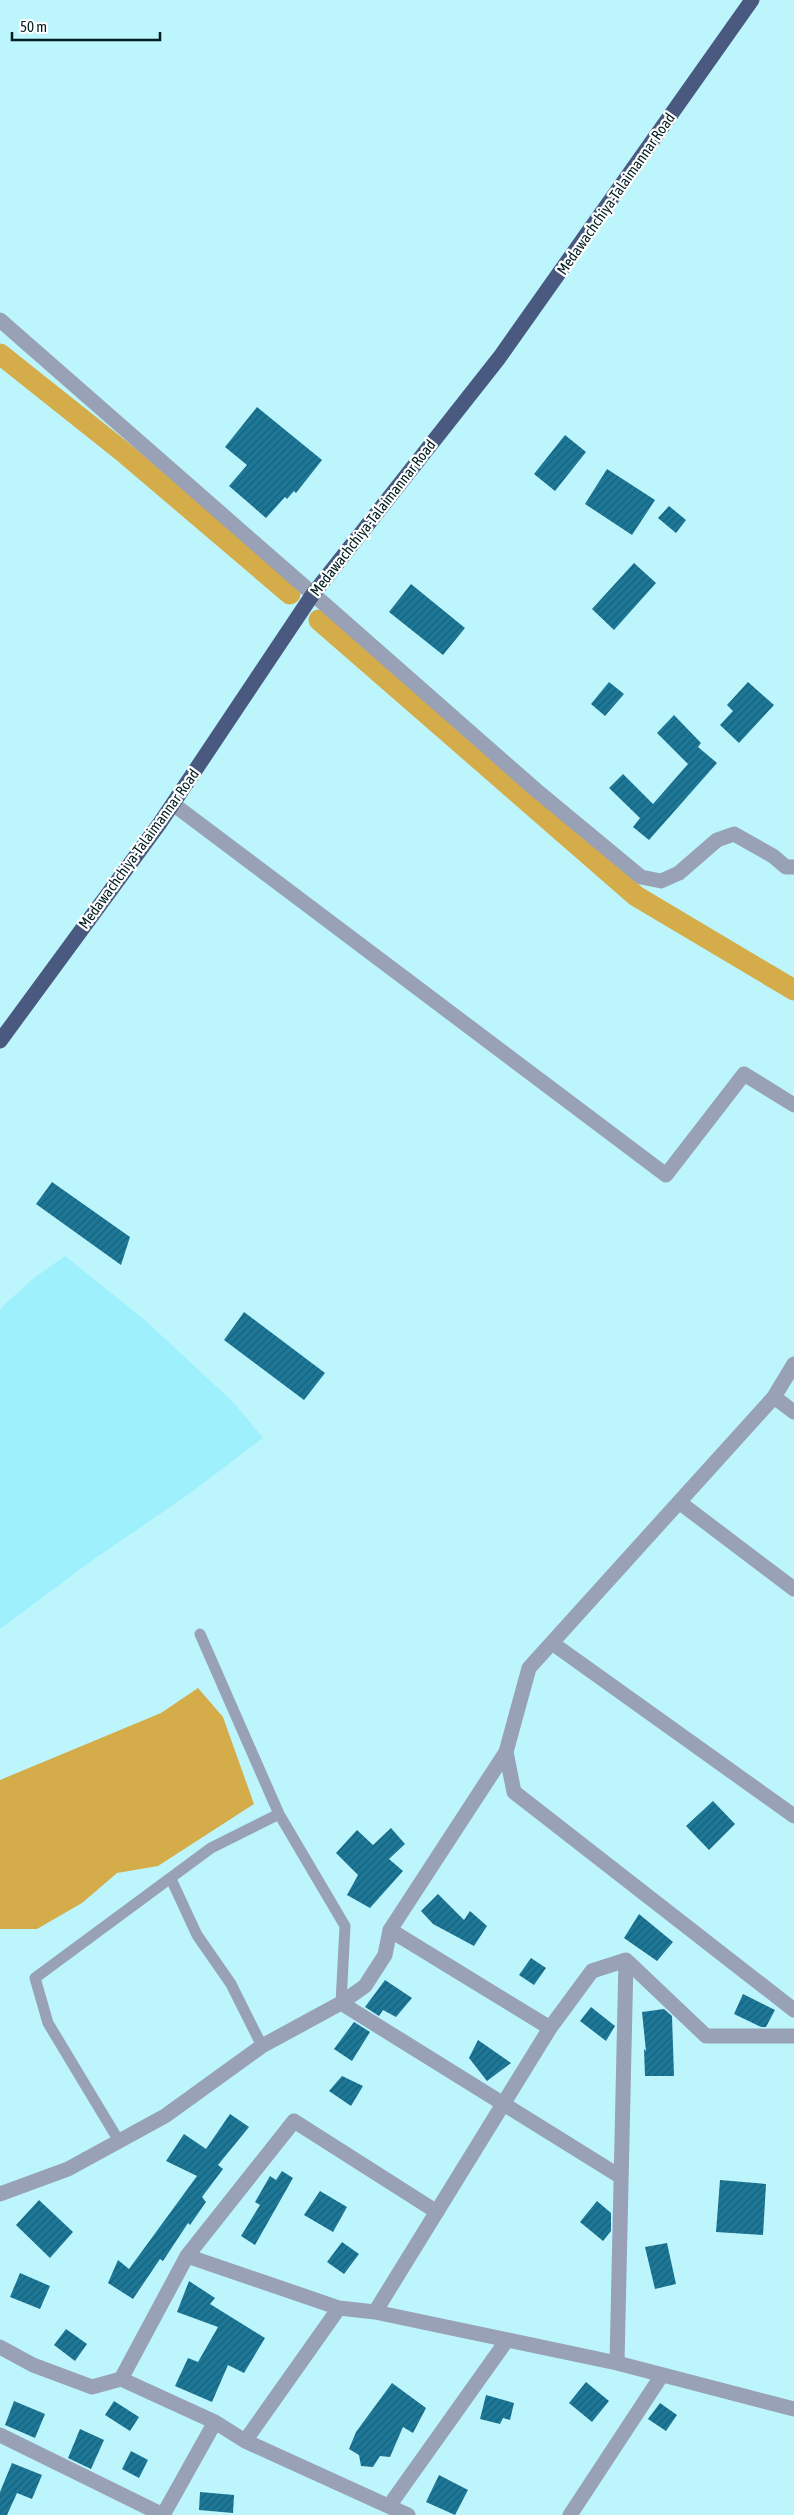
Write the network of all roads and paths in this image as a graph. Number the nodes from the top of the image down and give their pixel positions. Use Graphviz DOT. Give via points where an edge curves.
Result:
graph roads {
  1 [pos="752,0"];
  2 [pos="0,320"];
  3 [pos="313,594"];
  4 [pos="173,804"];
  5 [pos="794,867"];
  6 [pos="0,1041"];
  7 [pos="794,1105"];
  8 [pos="794,1364"];
  9 [pos="774,1398"];
  10 [pos="794,1412"];
  11 [pos="679,1502"];
  12 [pos="794,1589"];
  13 [pos="200,1634"];
  14 [pos="552,1643"];
  15 [pos="506,1752"];
  16 [pos="278,1814"];
  17 [pos="794,1816"];
  18 [pos="171,1879"];
  19 [pos="390,1930"];
  20 [pos="626,1960"];
  21 [pos="341,2003"];
  22 [pos="794,2010"];
  23 [pos="550,2028"];
  24 [pos="794,2036"];
  25 [pos="262,2046"];
  26 [pos="504,2103"];
  27 [pos="119,2141"];
  28 [pos="621,2177"];
  29 [pos="0,2194"];
  30 [pos="436,2212"];
  31 [pos="187,2256"];
  32 [pos="339,2308"];
  33 [pos="375,2312"];
  34 [pos="507,2340"];
  35 [pos="0,2347"];
  36 [pos="617,2363"];
  37 [pos="662,2375"];
  38 [pos="121,2379"];
  39 [pos="794,2409"];
  40 [pos="215,2422"];
  41 [pos="0,2435"];
  42 [pos="246,2441"];
  43 [pos="389,2506"];
  44 [pos="163,2515"];
  45 [pos="408,2515"];
  46 [pos="570,2515"];
  1 -- 3 [label="highway, Medawachchiya-Talaimannar Road" via="499,358"];
  2 -- 3 [label="street"];
  3 -- 4 [label="highway, Medawachchiya-Talaimannar Road"];
  3 -- 5 [label="street" via="536,790 642,877 661,881 679,873 716,840 734,834 773,856 786,868"];
  4 -- 6 [label="highway, Medawachchiya-Talaimannar Road"];
  4 -- 7 [label="street" via="666,1175 744,1074"];
  8 -- 9 [label="street"];
  9 -- 10 [label="street"];
  9 -- 11 [label="street"];
  11 -- 12 [label="street"];
  11 -- 14 [label="street"];
  13 -- 16 [label="lane"];
  14 -- 15 [label="street" via="528,1668"];
  14 -- 17 [label="street"];
  15 -- 19 [label="street"];
  15 -- 22 [label="street" via="514,1792"];
  16 -- 18 [label="lane" via="211,1848"];
  16 -- 21 [label="lane" via="345,1926"];
  18 -- 25 [label="lane" via="196,1935 231,1984"];
  18 -- 27 [label="lane" via="36,1978 48,2023"];
  19 -- 21 [label="street" via="385,1955 365,1986"];
  19 -- 23 [label="street"];
  20 -- 23 [label="street" via="592,1972"];
  20 -- 24 [label="street" via="706,2036"];
  20 -- 28 [label="street"];
  21 -- 25 [label="street"];
  21 -- 26 [label="street"];
  23 -- 26 [label="street"];
  25 -- 27 [label="street" via="165,2116"];
  26 -- 28 [label="street"];
  26 -- 30 [label="street"];
  27 -- 29 [label="street" via="68,2169"];
  28 -- 36 [label="street"];
  30 -- 31 [label="street" via="294,2122"];
  30 -- 33 [label="street"];
  31 -- 32 [label="street"];
  31 -- 38 [label="street"];
  32 -- 33 [label="street"];
  32 -- 42 [label="street"];
  33 -- 34 [label="street"];
  34 -- 36 [label="street"];
  34 -- 43 [label="street"];
  35 -- 38 [label="street" via="32,2365 92,2387"];
  36 -- 37 [label="street"];
  37 -- 39 [label="street"];
  37 -- 46 [label="street"];
  38 -- 40 [label="street"];
  40 -- 42 [label="street"];
  40 -- 44 [label="street"];
  41 -- 44 [label="street"];
  42 -- 43 [label="street"];
  43 -- 45 [label="street"];
}
